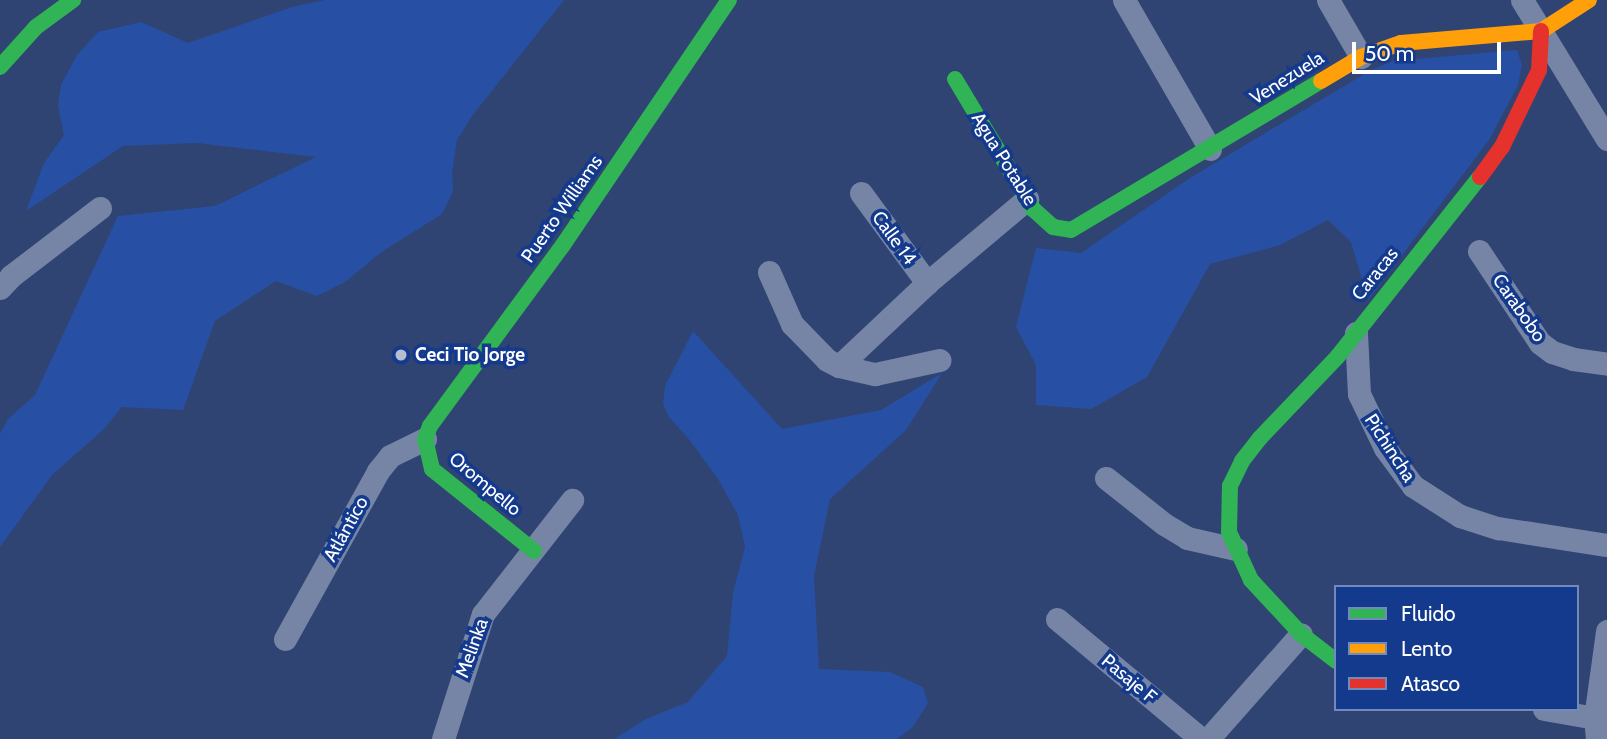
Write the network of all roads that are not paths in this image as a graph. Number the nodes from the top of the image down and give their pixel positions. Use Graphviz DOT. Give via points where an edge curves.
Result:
graph roads {
  1 [pos="73,0"];
  2 [pos="729,0"];
  3 [pos="1124,0"];
  4 [pos="1328,0"];
  5 [pos="1522,0"];
  6 [pos="1589,0"];
  7 [pos="1541,31"];
  8 [pos="1361,57"];
  9 [pos="0,67"];
  10 [pos="955,79"];
  11 [pos="1607,139"];
  12 [pos="1210,149"];
  13 [pos="861,193"];
  14 [pos="1027,199"];
  15 [pos="100,208"];
  16 [pos="1062,231"];
  17 [pos="1479,251"];
  18 [pos="769,272"];
  19 [pos="927,283"];
  20 [pos="0,288"];
  21 [pos="1356,333"];
  22 [pos="940,359"];
  23 [pos="1607,364"];
  24 [pos="839,366"];
  25 [pos="425,439"];
  26 [pos="1106,478"];
  27 [pos="572,500"];
  28 [pos="1232,541"];
  29 [pos="1607,545"];
  30 [pos="534,551"];
  31 [pos="1057,619"];
  32 [pos="1607,631"];
  33 [pos="1301,634"];
  34 [pos="285,639"];
  35 [pos="1334,659"];
  36 [pos="1550,711"];
  37 [pos="1596,728"];
  38 [pos="443,739"];
  39 [pos="1201,739"];
  40 [pos="1208,739"];
  1 -- 9 [label="street" via="36,27"];
  2 -- 25 [label="street, Puerto Williams"];
  3 -- 12 [label="street"];
  4 -- 8 [label="street"];
  5 -- 7 [label="street"];
  6 -- 7 [label="street, Venezuela"];
  7 -- 8 [label="street, Venezuela" via="1401,43"];
  7 -- 11 [label="street"];
  7 -- 21 [label="street, Caracas" via="1539,70 1502,147"];
  8 -- 12 [label="street, Venezuela"];
  10 -- 14 [label="street, Agua Potable"];
  12 -- 16 [label="street, Venezuela" via="1080,226"];
  13 -- 19 [label="street, Calle 14"];
  14 -- 16 [label="street, Agua Potable" via="1044,220"];
  14 -- 19 [label="street"];
  15 -- 20 [label="street"];
  17 -- 23 [label="street, Carabobo" via="1540,343 1573,359"];
  18 -- 24 [label="street" via="792,324 827,360"];
  19 -- 24 [label="street"];
  21 -- 28 [label="street, Caracas" via="1242,461 1230,486"];
  21 -- 29 [label="street, Pichincha" via="1359,394 1385,447 1413,486 1460,516 1498,528"];
  22 -- 24 [label="street" via="875,374"];
  25 -- 30 [label="street, Orompello" via="432,469"];
  25 -- 34 [label="street, Atlántico" via="397,452 378,471"];
  26 -- 28 [label="street" via="1187,538"];
  27 -- 30 [label="street, Melinka"];
  28 -- 33 [label="street" via="1251,580"];
  30 -- 38 [label="street, Melinka" via="484,614"];
  31 -- 39 [label="street, Pasaje F"];
  32 -- 37 [label="street"];
  33 -- 35 [label="street"];
  33 -- 40 [label="street"];
  36 -- 37 [label="street"];
}
